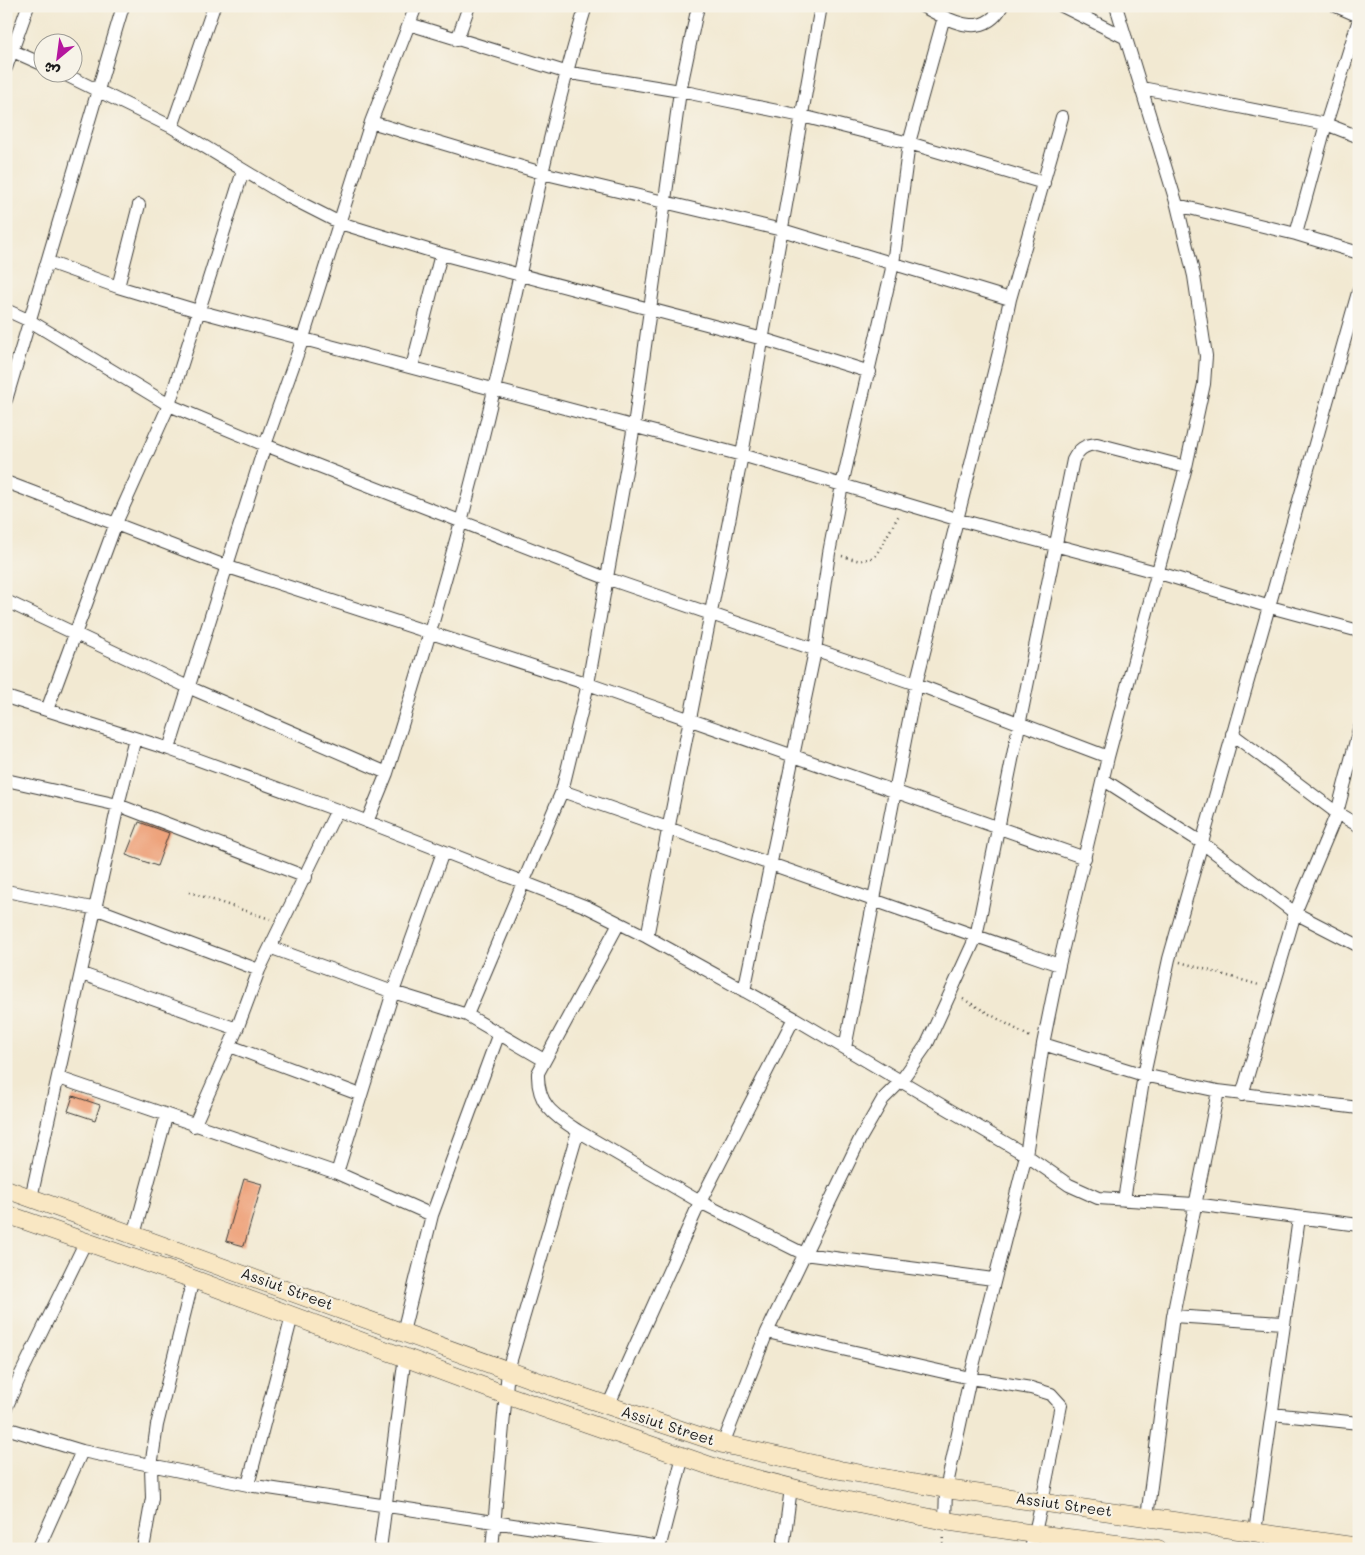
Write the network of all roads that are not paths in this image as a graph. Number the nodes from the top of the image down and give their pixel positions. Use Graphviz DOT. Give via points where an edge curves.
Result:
graph roads {
  1 [pos="28,6"];
  2 [pos="123,6"];
  3 [pos="214,6"];
  4 [pos="416,6"];
  5 [pos="469,6"];
  6 [pos="586,6"];
  7 [pos="698,6"];
  8 [pos="821,6"];
  9 [pos="922,6"];
  10 [pos="1002,6"];
  11 [pos="1062,6"];
  12 [pos="1116,6"];
  13 [pos="1336,6"];
  14 [pos="944,17"];
  15 [pos="1359,18"];
  16 [pos="409,24"];
  17 [pos="1126,38"];
  18 [pos="457,40"];
  19 [pos="10,49"];
  20 [pos="32,59"];
  21 [pos="6,68"];
  22 [pos="565,72"];
  23 [pos="81,82"];
  24 [pos="1142,88"];
  25 [pos="98,90"];
  26 [pos="680,91"];
  27 [pos="802,116"];
  28 [pos="1062,117"];
  29 [pos="371,122"];
  30 [pos="1326,124"];
  31 [pos="172,126"];
  32 [pos="1359,137"];
  33 [pos="909,142"];
  34 [pos="243,171"];
  35 [pos="542,173"];
  36 [pos="1044,183"];
  37 [pos="664,202"];
  38 [pos="1177,205"];
  39 [pos="140,206"];
  40 [pos="340,223"];
  41 [pos="782,230"];
  42 [pos="1296,234"];
  43 [pos="1359,253"];
  44 [pos="441,254"];
  45 [pos="48,262"];
  46 [pos="893,264"];
  47 [pos="519,275"];
  48 [pos="118,287"];
  49 [pos="1359,289"];
  50 [pos="1010,300"];
  51 [pos="6,310"];
  52 [pos="651,310"];
  53 [pos="198,311"];
  54 [pos="30,321"];
  55 [pos="303,338"];
  56 [pos="763,339"];
  57 [pos="412,367"];
  58 [pos="870,372"];
  59 [pos="494,391"];
  60 [pos="6,400"];
  61 [pos="169,405"];
  62 [pos="634,426"];
  63 [pos="265,445"];
  64 [pos="742,455"];
  65 [pos="1186,467"];
  66 [pos="6,482"];
  67 [pos="842,485"];
  68 [pos="956,519"];
  69 [pos="461,521"];
  70 [pos="116,523"];
  71 [pos="1054,544"];
  72 [pos="228,567"];
  73 [pos="1156,572"];
  74 [pos="606,578"];
  75 [pos="6,601"];
  76 [pos="1270,607"];
  77 [pos="711,613"];
  78 [pos="1359,631"];
  79 [pos="432,632"];
  80 [pos="75,634"];
  81 [pos="815,651"];
  82 [pos="588,684"];
  83 [pos="916,684"];
  84 [pos="188,687"];
  85 [pos="6,697"];
  86 [pos="47,710"];
  87 [pos="690,720"];
  88 [pos="1019,723"];
  89 [pos="1359,729"];
  90 [pos="1232,734"];
  91 [pos="135,738"];
  92 [pos="169,749"];
  93 [pos="794,755"];
  94 [pos="1108,756"];
  95 [pos="387,773"];
  96 [pos="6,780"];
  97 [pos="1104,780"];
  98 [pos="562,790"];
  99 [pos="894,792"];
  100 [pos="118,805"];
  101 [pos="337,810"];
  102 [pos="1337,813"];
  103 [pos="367,822"];
  104 [pos="1359,826"];
  105 [pos="670,827"];
  106 [pos="998,828"];
  107 [pos="1201,842"];
  108 [pos="443,852"];
  109 [pos="1085,858"];
  110 [pos="770,863"];
  111 [pos="306,877"];
  112 [pos="524,882"];
  113 [pos="6,891"];
  114 [pos="875,900"];
  115 [pos="97,909"];
  116 [pos="1295,913"];
  117 [pos="619,923"];
  118 [pos="647,937"];
  119 [pos="976,937"];
  120 [pos="1359,946"];
  121 [pos="272,948"];
  122 [pos="1059,965"];
  123 [pos="260,970"];
  124 [pos="82,974"];
  125 [pos="744,991"];
  126 [pos="393,992"];
  127 [pos="467,1015"];
  128 [pos="794,1018"];
  129 [pos="237,1029"];
  130 [pos="499,1033"];
  131 [pos="1043,1044"];
  132 [pos="230,1046"];
  133 [pos="844,1048"];
  134 [pos="544,1060"];
  135 [pos="1144,1075"];
  136 [pos="59,1078"];
  137 [pos="900,1081"];
  138 [pos="1218,1091"];
  139 [pos="360,1095"];
  140 [pos="1242,1095"];
  141 [pos="1359,1108"];
  142 [pos="166,1117"];
  143 [pos="194,1126"];
  144 [pos="578,1131"];
  145 [pos="1026,1155"];
  146 [pos="337,1173"];
  147 [pos="6,1190"];
  148 [pos="31,1198"];
  149 [pos="1124,1200"];
  150 [pos="700,1202"];
  151 [pos="1194,1204"];
  152 [pos="432,1215"];
  153 [pos="1299,1218"];
  154 [pos="8,1219"];
  155 [pos="1359,1225"];
  156 [pos="134,1235"];
  157 [pos="86,1243"];
  158 [pos="804,1254"];
  159 [pos="993,1279"];
  160 [pos="193,1280"];
  161 [pos="292,1316"];
  162 [pos="1172,1316"];
  163 [pos="1283,1323"];
  164 [pos="403,1332"];
  165 [pos="767,1332"];
  166 [pos="405,1356"];
  167 [pos="508,1370"];
  168 [pos="970,1378"];
  169 [pos="506,1394"];
  170 [pos="608,1406"];
  171 [pos="6,1408"];
  172 [pos="1272,1414"];
  173 [pos="1359,1423"];
  174 [pos="6,1428"];
  175 [pos="723,1444"];
  176 [pos="82,1451"];
  177 [pos="683,1456"];
  178 [pos="151,1466"];
  179 [pos="248,1485"];
  180 [pos="791,1488"];
  181 [pos="946,1489"];
  182 [pos="1042,1502"];
  183 [pos="385,1507"];
  184 [pos="1147,1517"];
  185 [pos="494,1521"];
  186 [pos="945,1521"];
  187 [pos="1255,1532"];
  188 [pos="1033,1542"];
  189 [pos="1359,1547"];
  190 [pos="659,1548"];
  191 [pos="38,1549"];
  192 [pos="143,1549"];
  193 [pos="380,1549"];
  194 [pos="492,1549"];
  195 [pos="783,1549"];
  196 [pos="1158,1549"];
  1 -- 19 [label="street"];
  2 -- 25 [label="street"];
  3 -- 31 [label="street"];
  4 -- 16 [label="street"];
  5 -- 18 [label="street"];
  6 -- 22 [label="street"];
  7 -- 26 [label="street"];
  8 -- 27 [label="street"];
  9 -- 14 [label="street"];
  10 -- 14 [label="street" via="995,17 972,27"];
  11 -- 17 [label="street"];
  12 -- 17 [label="street"];
  13 -- 15 [label="street"];
  14 -- 33 [label="street"];
  15 -- 30 [label="street"];
  16 -- 18 [label="street"];
  16 -- 29 [label="street"];
  17 -- 24 [label="street"];
  18 -- 22 [label="street"];
  19 -- 20 [label="street"];
  19 -- 21 [label="street"];
  22 -- 26 [label="street"];
  22 -- 35 [label="street"];
  23 -- 25 [label="street"];
  24 -- 30 [label="street"];
  24 -- 38 [label="street"];
  25 -- 31 [label="street"];
  25 -- 45 [label="street"];
  26 -- 27 [label="street"];
  26 -- 37 [label="street"];
  27 -- 33 [label="street"];
  27 -- 41 [label="street"];
  28 -- 36 [label="street"];
  29 -- 35 [label="street"];
  29 -- 40 [label="street"];
  30 -- 32 [label="street"];
  30 -- 42 [label="street"];
  31 -- 34 [label="street"];
  33 -- 36 [label="street"];
  33 -- 46 [label="street"];
  34 -- 40 [label="street"];
  34 -- 53 [label="street"];
  35 -- 37 [label="street"];
  35 -- 47 [label="street"];
  36 -- 50 [label="street"];
  37 -- 41 [label="street"];
  37 -- 52 [label="street"];
  38 -- 42 [label="street"];
  38 -- 65 [label="street" via="1194,276 1206,356 1204,384"];
  39 -- 48 [label="street"];
  40 -- 44 [label="street"];
  40 -- 55 [label="street"];
  41 -- 46 [label="street"];
  41 -- 56 [label="street"];
  42 -- 43 [label="street"];
  44 -- 47 [label="street"];
  44 -- 57 [label="street"];
  45 -- 48 [label="street"];
  45 -- 54 [label="street"];
  46 -- 50 [label="street"];
  46 -- 58 [label="street"];
  47 -- 52 [label="street"];
  47 -- 59 [label="street"];
  48 -- 53 [label="street"];
  49 -- 76 [label="street"];
  50 -- 68 [label="street"];
  51 -- 54 [label="street"];
  52 -- 56 [label="street"];
  52 -- 62 [label="street"];
  53 -- 55 [label="street"];
  53 -- 61 [label="street"];
  54 -- 60 [label="street"];
  54 -- 61 [label="street"];
  55 -- 57 [label="street"];
  55 -- 63 [label="street"];
  56 -- 58 [label="street"];
  56 -- 64 [label="street"];
  57 -- 59 [label="street"];
  58 -- 67 [label="street"];
  59 -- 62 [label="street"];
  59 -- 69 [label="street"];
  61 -- 63 [label="street"];
  61 -- 70 [label="street"];
  62 -- 64 [label="street"];
  62 -- 74 [label="street"];
  63 -- 69 [label="street"];
  63 -- 72 [label="street"];
  64 -- 67 [label="street"];
  64 -- 77 [label="street"];
  65 -- 71 [label="street" via="1097,444 1086,445 1073,460"];
  65 -- 73 [label="street"];
  66 -- 70 [label="street"];
  67 -- 68 [label="street"];
  67 -- 81 [label="street"];
  68 -- 71 [label="street"];
  68 -- 83 [label="street"];
  69 -- 74 [label="street"];
  69 -- 79 [label="street"];
  70 -- 72 [label="street"];
  70 -- 80 [label="street"];
  71 -- 73 [label="street"];
  71 -- 88 [label="street"];
  72 -- 79 [label="street"];
  72 -- 84 [label="street"];
  73 -- 76 [label="street"];
  73 -- 94 [label="street"];
  74 -- 77 [label="street"];
  74 -- 82 [label="street"];
  75 -- 80 [label="street"];
  76 -- 78 [label="street"];
  76 -- 90 [label="street"];
  77 -- 81 [label="street"];
  77 -- 87 [label="street"];
  79 -- 82 [label="street"];
  79 -- 95 [label="street"];
  80 -- 84 [label="street"];
  80 -- 86 [label="street"];
  81 -- 83 [label="street"];
  81 -- 93 [label="street"];
  82 -- 87 [label="street"];
  82 -- 98 [label="street"];
  83 -- 88 [label="street"];
  83 -- 99 [label="street"];
  84 -- 92 [label="street"];
  84 -- 95 [label="street"];
  85 -- 86 [label="street"];
  86 -- 91 [label="street"];
  87 -- 93 [label="street"];
  87 -- 105 [label="street"];
  88 -- 94 [label="street"];
  88 -- 106 [label="street"];
  89 -- 102 [label="street"];
  90 -- 102 [label="street"];
  90 -- 107 [label="street"];
  91 -- 92 [label="street"];
  91 -- 100 [label="street"];
  92 -- 101 [label="street"];
  93 -- 99 [label="street"];
  93 -- 110 [label="street"];
  94 -- 97 [label="street"];
  95 -- 103 [label="street"];
  96 -- 100 [label="street"];
  97 -- 107 [label="street"];
  97 -- 109 [label="street"];
  98 -- 105 [label="street"];
  98 -- 112 [label="street"];
  99 -- 106 [label="street"];
  99 -- 114 [label="street"];
  100 -- 111 [label="street"];
  100 -- 115 [label="street"];
  101 -- 103 [label="street"];
  101 -- 111 [label="street"];
  102 -- 104 [label="street"];
  102 -- 116 [label="street"];
  103 -- 108 [label="street"];
  105 -- 110 [label="street"];
  105 -- 118 [label="street"];
  106 -- 109 [label="street"];
  106 -- 119 [label="street"];
  107 -- 116 [label="street"];
  107 -- 135 [label="street" via="1169,959"];
  108 -- 112 [label="street"];
  108 -- 126 [label="street"];
  109 -- 122 [label="street"];
  110 -- 114 [label="street"];
  110 -- 125 [label="street"];
  111 -- 121 [label="street"];
  112 -- 117 [label="street"];
  112 -- 127 [label="street"];
  113 -- 115 [label="street"];
  114 -- 119 [label="street"];
  114 -- 133 [label="street"];
  115 -- 123 [label="street"];
  115 -- 124 [label="street"];
  116 -- 120 [label="street"];
  116 -- 140 [label="street"];
  117 -- 118 [label="street"];
  117 -- 134 [label="street"];
  118 -- 125 [label="street"];
  119 -- 122 [label="street"];
  119 -- 137 [label="street" via="928,1044"];
  121 -- 123 [label="street"];
  121 -- 126 [label="street"];
  122 -- 131 [label="street"];
  123 -- 129 [label="street"];
  124 -- 129 [label="street"];
  124 -- 136 [label="street"];
  125 -- 128 [label="street"];
  126 -- 127 [label="street"];
  126 -- 139 [label="street"];
  127 -- 130 [label="street"];
  128 -- 133 [label="street"];
  128 -- 150 [label="street"];
  129 -- 132 [label="street"];
  130 -- 134 [label="street"];
  130 -- 152 [label="street"];
  131 -- 135 [label="street"];
  131 -- 145 [label="street"];
  132 -- 139 [label="street"];
  132 -- 143 [label="street"];
  133 -- 137 [label="street"];
  134 -- 144 [label="street" via="538,1073 541,1097 556,1116"];
  135 -- 138 [label="street"];
  135 -- 149 [label="street"];
  136 -- 142 [label="street"];
  136 -- 148 [label="street"];
  137 -- 145 [label="street"];
  137 -- 158 [label="street" via="877,1108"];
  138 -- 140 [label="street"];
  138 -- 151 [label="street"];
  139 -- 146 [label="street"];
  140 -- 141 [label="street"];
  142 -- 143 [label="street"];
  142 -- 156 [label="street"];
  143 -- 146 [label="street"];
  144 -- 150 [label="street"];
  144 -- 167 [label="street"];
  145 -- 149 [label="street" via="1083,1192 1098,1198"];
  145 -- 159 [label="street"];
  146 -- 152 [label="street"];
  147 -- 148 [label="street, Assiut Street"];
  148 -- 156 [label="street, Assiut Street"];
  149 -- 151 [label="street"];
  150 -- 158 [label="street"];
  150 -- 170 [label="street"];
  151 -- 153 [label="street"];
  151 -- 162 [label="street"];
  152 -- 164 [label="street"];
  153 -- 155 [label="street"];
  153 -- 163 [label="street"];
  154 -- 157 [label="street, Assiut Street"];
  156 -- 164 [label="street, Assiut Street"];
  157 -- 160 [label="street, Assiut Street"];
  157 -- 171 [label="street"];
  158 -- 159 [label="street"];
  158 -- 165 [label="street"];
  159 -- 168 [label="street"];
  160 -- 161 [label="street, Assiut Street"];
  160 -- 178 [label="street" via="157,1425"];
  161 -- 166 [label="street, Assiut Street"];
  161 -- 179 [label="street"];
  162 -- 163 [label="street"];
  162 -- 184 [label="street"];
  163 -- 172 [label="street"];
  164 -- 167 [label="street, Assiut Street"];
  165 -- 168 [label="street"];
  165 -- 175 [label="street"];
  166 -- 169 [label="street, Assiut Street"];
  166 -- 183 [label="street"];
  167 -- 169 [label="street"];
  167 -- 170 [label="street, Assiut Street"];
  168 -- 181 [label="street"];
  168 -- 182 [label="street" via="1031,1388 1059,1400 1061,1405"];
  169 -- 177 [label="street, Assiut Street"];
  169 -- 185 [label="street"];
  170 -- 175 [label="street, Assiut Street"];
  172 -- 173 [label="street"];
  172 -- 187 [label="street"];
  174 -- 176 [label="street"];
  175 -- 181 [label="street, Assiut Street"];
  176 -- 178 [label="street"];
  176 -- 191 [label="street"];
  177 -- 180 [label="street, Assiut Street"];
  177 -- 190 [label="street"];
  178 -- 179 [label="street"];
  178 -- 192 [label="street" via="152,1498"];
  179 -- 183 [label="street"];
  180 -- 186 [label="street, Assiut Street"];
  180 -- 195 [label="street"];
  181 -- 182 [label="street, Assiut Street"];
  181 -- 186 [label="street"];
  182 -- 184 [label="street, Assiut Street"];
  182 -- 188 [label="street"];
  183 -- 185 [label="street"];
  183 -- 193 [label="street"];
  184 -- 187 [label="street, Assiut Street"];
  185 -- 190 [label="street"];
  185 -- 194 [label="street"];
  186 -- 188 [label="street, Assiut Street"];
  187 -- 189 [label="street, Assiut Street"];
  188 -- 196 [label="street, Assiut Street"];
}
